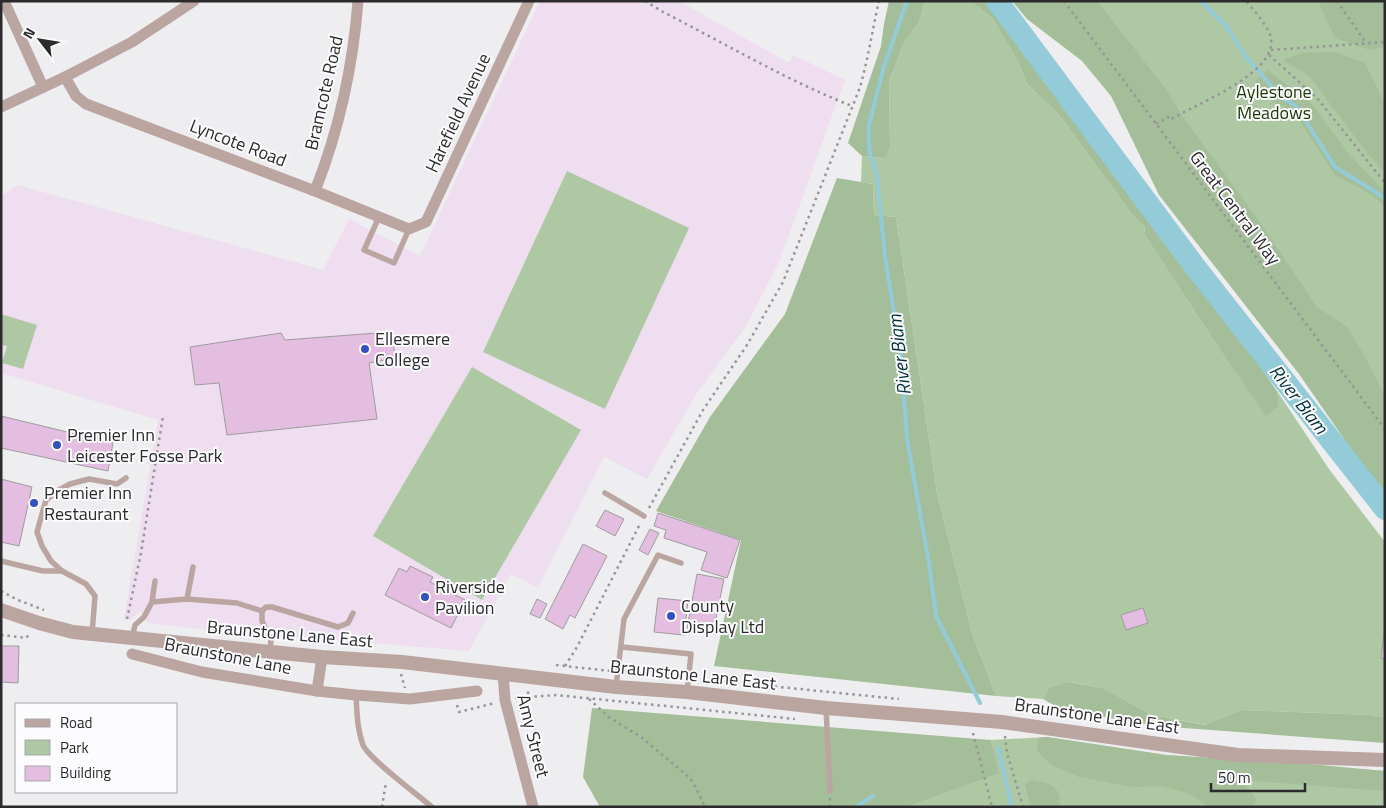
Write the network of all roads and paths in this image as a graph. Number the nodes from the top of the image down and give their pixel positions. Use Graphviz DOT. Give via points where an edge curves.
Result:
graph roads {
  1 [pos="4,1"];
  2 [pos="194,1"];
  3 [pos="358,1"];
  4 [pos="530,1"];
  5 [pos="645,1"];
  6 [pos="879,1"];
  7 [pos="1064,1"];
  8 [pos="1246,1"];
  9 [pos="1337,1"];
  10 [pos="1385,42"];
  11 [pos="1366,43"];
  12 [pos="1271,50"];
  13 [pos="1269,55"];
  14 [pos="65,77"];
  15 [pos="44,87"];
  16 [pos="852,106"];
  17 [pos="1,107"];
  18 [pos="1156,124"];
  19 [pos="1385,183"];
  20 [pos="315,191"];
  21 [pos="379,217"];
  22 [pos="409,229"];
  23 [pos="163,416"];
  24 [pos="1385,430"];
  25 [pos="126,478"];
  26 [pos="605,493"];
  27 [pos="644,516"];
  28 [pos="1,561"];
  29 [pos="681,563"];
  30 [pos="193,567"];
  31 [pos="62,570"];
  32 [pos="155,581"];
  33 [pos="187,599"];
  34 [pos="152,602"];
  35 [pos="1,610"];
  36 [pos="262,611"];
  37 [pos="353,613"];
  38 [pos="39,623"];
  39 [pos="126,623"];
  40 [pos="92,634"];
  41 [pos="1,635"];
  42 [pos="132,638"];
  43 [pos="622,647"];
  44 [pos="270,652"];
  45 [pos="132,654"];
  46 [pos="322,657"];
  47 [pos="565,666"];
  48 [pos="503,673"];
  49 [pos="529,676"];
  50 [pos="616,686"];
  51 [pos="317,691"];
  52 [pos="477,691"];
  53 [pos="687,692"];
  54 [pos="454,694"];
  55 [pos="356,695"];
  56 [pos="528,696"];
  57 [pos="589,699"];
  58 [pos="505,700"];
  59 [pos="826,708"];
  60 [pos="797,719"];
  61 [pos="1002,722"];
  62 [pos="511,726"];
  63 [pos="971,726"];
  64 [pos="981,732"];
  65 [pos="1385,760"];
  66 [pos="388,771"];
  67 [pos="830,791"];
  68 [pos="382,807"];
  69 [pos="432,807"];
  70 [pos="534,807"];
  71 [pos="705,807"];
  72 [pos="992,807"];
  73 [pos="1023,807"];
  1 -- 15 [label="street"];
  2 -- 14 [label="street" via="132,42"];
  3 -- 20 [label="street, Bramcote Road" via="350,75 330,154"];
  4 -- 22 [label="street, Harefield Avenue" via="426,222"];
  5 -- 16 [label="path" via="794,81"];
  6 -- 16 [label="path" via="866,68"];
  7 -- 18 [label="path, Great Central Way"];
  8 -- 12 [label="path" via="1270,33"];
  9 -- 11 [label="path"];
  10 -- 11 [label="path"];
  11 -- 12 [label="path"];
  12 -- 13 [label="path"];
  13 -- 18 [label="path" via="1247,78 1186,112"];
  13 -- 19 [label="path" via="1316,98"];
  14 -- 15 [label="street"];
  14 -- 20 [label="street, Lyncote Road" via="76,96 86,104"];
  15 -- 17 [label="street"];
  16 -- 27 [label="path" via="783,282 747,345 703,410"];
  18 -- 24 [label="path, Great Central Way"];
  20 -- 21 [label="street, Lyncote Road"];
  21 -- 22 [label="street, Lyncote Road"];
  21 -- 22 [label="lane" via="364,250 394,263"];
  23 -- 39 [label="path"];
  25 -- 31 [label="lane" via="117,484 89,479 70,484 46,500 38,532 51,561"];
  26 -- 27 [label="lane"];
  27 -- 47 [label="path"];
  28 -- 31 [label="lane" via="43,571"];
  29 -- 43 [label="lane" via="658,555 624,619"];
  30 -- 33 [label="lane"];
  31 -- 40 [label="lane" via="86,584 95,596"];
  32 -- 34 [label="lane"];
  33 -- 34 [label="lane"];
  33 -- 36 [label="lane" via="237,603"];
  34 -- 42 [label="lane" via="135,625"];
  35 -- 38 [label="street, Braunstone Lane East"];
  36 -- 37 [label="lane" via="272,607 338,627 348,623"];
  36 -- 44 [label="lane" via="262,621 271,640"];
  38 -- 40 [label="street, Braunstone Lane East"];
  38 -- 41 [label="path" via="26,638"];
  40 -- 42 [label="street, Braunstone Lane East"];
  42 -- 44 [label="street, Braunstone Lane East"];
  43 -- 50 [label="lane"];
  43 -- 53 [label="lane" via="691,654"];
  44 -- 46 [label="street, Braunstone Lane East"];
  45 -- 51 [label="street, Braunstone Lane" via="202,672"];
  46 -- 48 [label="street, Braunstone Lane East"];
  46 -- 51 [label="street"];
  48 -- 49 [label="street, Braunstone Lane East"];
  48 -- 58 [label="street, Amy Street"];
  49 -- 50 [label="street, Braunstone Lane East"];
  49 -- 56 [label="path"];
  50 -- 53 [label="street, Braunstone Lane East"];
  51 -- 55 [label="street, Braunstone Lane"];
  52 -- 54 [label="street, Braunstone Lane"];
  53 -- 59 [label="street, Braunstone Lane East"];
  54 -- 55 [label="street, Braunstone Lane" via="410,699"];
  54 -- 58 [label="path" via="459,712"];
  55 -- 66 [label="lane" via="364,747"];
  56 -- 57 [label="path"];
  56 -- 58 [label="path"];
  56 -- 62 [label="path"];
  57 -- 60 [label="path"];
  57 -- 71 [label="path" via="689,777"];
  58 -- 62 [label="street, Amy Street"];
  59 -- 63 [label="street, Braunstone Lane East"];
  59 -- 67 [label="lane"];
  61 -- 63 [label="street, Braunstone Lane East"];
  61 -- 65 [label="street, Braunstone Lane East" via="1238,754"];
  61 -- 73 [label="path" via="1007,754"];
  62 -- 70 [label="street, Amy Street"];
  63 -- 64 [label="path"];
  63 -- 72 [label="path"];
  66 -- 68 [label="path"];
  66 -- 69 [label="lane"];
}
